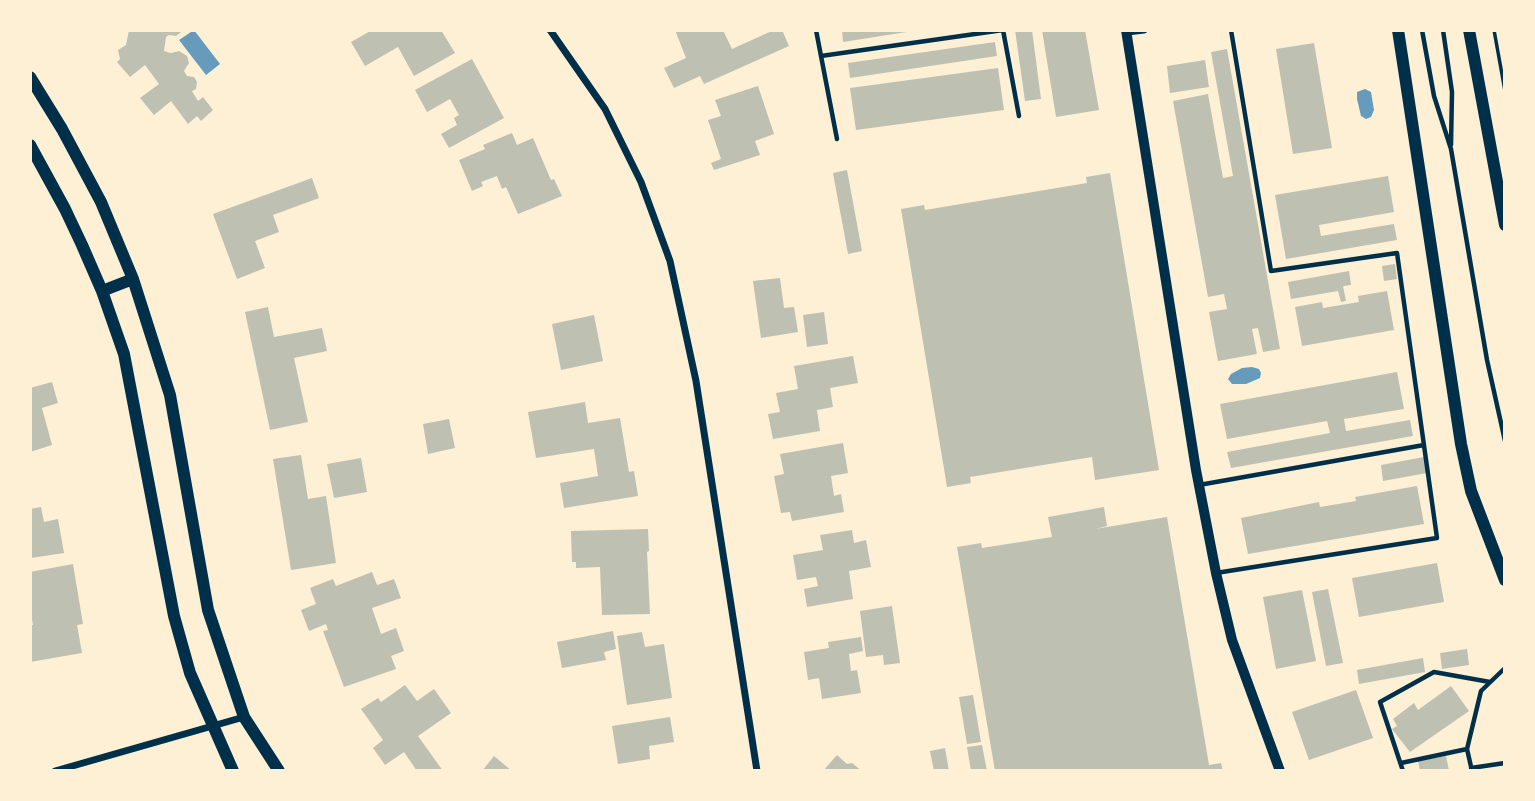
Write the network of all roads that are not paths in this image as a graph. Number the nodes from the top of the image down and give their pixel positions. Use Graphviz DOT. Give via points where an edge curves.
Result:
graph roads {
  1 [pos="550,30"];
  2 [pos="816,30"];
  3 [pos="1003,30"];
  4 [pos="1144,30"];
  5 [pos="1231,30"];
  6 [pos="1398,30"];
  7 [pos="1422,30"];
  8 [pos="1443,30"];
  9 [pos="1469,30"];
  10 [pos="1126,31"];
  11 [pos="821,56"];
  12 [pos="30,77"];
  13 [pos="1019,116"];
  14 [pos="837,139"];
  15 [pos="30,145"];
  16 [pos="1451,149"];
  17 [pos="1505,225"];
  18 [pos="133,279"];
  19 [pos="102,292"];
  20 [pos="1505,439"];
  21 [pos="1424,445"];
  22 [pos="1198,485"];
  23 [pos="1216,573"];
  24 [pos="1505,580"];
  25 [pos="1505,668"];
  26 [pos="1490,682"];
  27 [pos="244,717"];
  28 [pos="211,726"];
  29 [pos="1466,749"];
  30 [pos="1401,763"];
  31 [pos="1505,763"];
  32 [pos="1472,770"];
  33 [pos="55,771"];
  34 [pos="233,771"];
  35 [pos="279,771"];
  36 [pos="757,771"];
  37 [pos="1280,771"];
  38 [pos="1404,771"];
  1 -- 36 [label="street" via="605,109 641,182 670,261 696,381"];
  2 -- 11 [label="lane"];
  3 -- 11 [label="lane"];
  3 -- 13 [label="lane"];
  4 -- 10 [label="street"];
  5 -- 21 [label="lane" via="1271,271 1397,253"];
  6 -- 24 [label="main road" via="1461,444 1471,491"];
  7 -- 16 [label="lane" via="1434,96"];
  8 -- 16 [label="lane" via="1452,92"];
  9 -- 17 [label="main road"];
  10 -- 22 [label="street"];
  11 -- 14 [label="lane"];
  12 -- 18 [label="main road" via="101,202"];
  15 -- 19 [label="main road"];
  16 -- 20 [label="lane"];
  18 -- 19 [label="main road"];
  18 -- 27 [label="main road" via="170,395 208,610"];
  19 -- 28 [label="main road" via="124,354 174,616"];
  21 -- 22 [label="lane"];
  21 -- 23 [label="lane" via="1437,538"];
  22 -- 23 [label="street"];
  23 -- 37 [label="street" via="1232,640"];
  25 -- 26 [label="lane"];
  26 -- 29 [label="lane" via="1481,691"];
  26 -- 30 [label="lane" via="1434,672 1380,702"];
  27 -- 28 [label="street"];
  27 -- 35 [label="main road"];
  28 -- 33 [label="street"];
  28 -- 34 [label="main road"];
  29 -- 30 [label="lane"];
  29 -- 32 [label="lane"];
  30 -- 38 [label="lane"];
  31 -- 32 [label="lane"];
}
